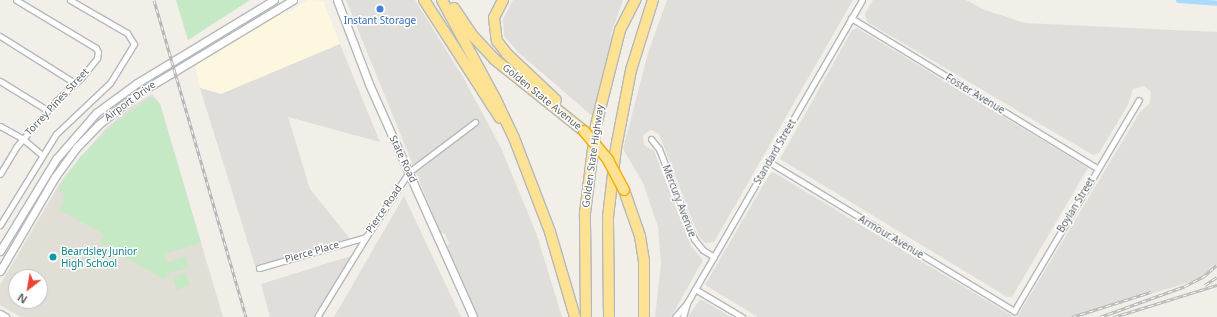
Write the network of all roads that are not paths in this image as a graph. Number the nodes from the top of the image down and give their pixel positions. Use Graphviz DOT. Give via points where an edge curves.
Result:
graph roads {
  1 [pos="16,0"];
  2 [pos="70,0"];
  3 [pos="274,0"];
  4 [pos="293,0"];
  5 [pos="337,0"];
  6 [pos="424,0"];
  7 [pos="442,0"];
  8 [pos="449,0"];
  9 [pos="503,0"];
  10 [pos="635,0"];
  11 [pos="653,0"];
  12 [pos="862,0"];
  13 [pos="851,18"];
  14 [pos="0,36"];
  15 [pos="0,81"];
  16 [pos="75,83"];
  17 [pos="1139,100"];
  18 [pos="47,110"];
  19 [pos="475,122"];
  20 [pos="0,126"];
  21 [pos="584,131"];
  22 [pos="514,138"];
  23 [pos="23,139"];
  24 [pos="651,139"];
  25 [pos="42,155"];
  26 [pos="769,162"];
  27 [pos="1098,169"];
  28 [pos="409,172"];
  29 [pos="0,174"];
  30 [pos="0,225"];
  31 [pos="366,237"];
  32 [pos="0,251"];
  33 [pos="714,257"];
  34 [pos="259,268"];
  35 [pos="0,271"];
  36 [pos="695,289"];
  37 [pos="687,303"];
  38 [pos="1014,311"];
  39 [pos="0,314"];
  40 [pos="5,317"];
  41 [pos="317,317"];
  42 [pos="473,317"];
  43 [pos="575,317"];
  44 [pos="586,317"];
  45 [pos="609,317"];
  46 [pos="644,317"];
  47 [pos="675,317"];
  48 [pos="683,317"];
  49 [pos="742,317"];
  1 -- 16 [label="street, Torrey Pines Street" via="96,48 97,58"];
  2 -- 25 [label="street" via="127,33 133,40 131,50 110,83 67,123"];
  3 -- 32 [label="main road, Airport Drive" via="137,83 93,117 52,164"];
  4 -- 35 [label="main road, Airport Drive" via="144,89 104,119 79,145 55,177"];
  5 -- 28 [label="main road, State Road" via="369,84"];
  6 -- 22 [label="highway"];
  7 -- 22 [label="highway"];
  8 -- 21 [label="highway, Golden State Avenue" via="466,27 487,52"];
  9 -- 21 [label="highway" via="496,12 494,24 500,46 570,113"];
  10 -- 44 [label="highway, Golden State Highway" via="620,30 613,52 596,125 585,213"];
  11 -- 45 [label="highway" via="631,70 616,148 608,217"];
  12 -- 13 [label="street, Standard Street"];
  13 -- 26 [label="street, Standard Street"];
  13 -- 27 [label="street, Foster Avenue"];
  14 -- 16 [label="street"];
  15 -- 18 [label="street"];
  16 -- 18 [label="street, Torrey Pines Street"];
  17 -- 27 [label="street, Boylan Street"];
  18 -- 23 [label="street, Torrey Pines Street"];
  19 -- 28 [label="street, Pierce Road"];
  20 -- 23 [label="street"];
  21 -- 46 [label="highway, bridge" via="596,144 624,190 640,236 644,261"];
  22 -- 43 [label="highway" via="550,232"];
  23 -- 25 [label="street"];
  23 -- 29 [label="street, Torrey Pines Street"];
  24 -- 33 [label="street, Mercury Avenue" via="659,149 694,239 703,250"];
  25 -- 30 [label="street"];
  26 -- 33 [label="street, Standard Street"];
  26 -- 38 [label="street, Armour Avenue"];
  27 -- 38 [label="street, Boylan Street"];
  28 -- 31 [label="street, Pierce Road"];
  28 -- 42 [label="main road, State Road"];
  31 -- 34 [label="street, Pierce Place"];
  31 -- 41 [label="street, Pierce Road"];
  33 -- 36 [label="street, Standard Street"];
  36 -- 37 [label="street, Standard Street"];
  36 -- 49 [label="street"];
  37 -- 47 [label="street, Standard Street"];
  37 -- 48 [label="street, Standard Street"];
  39 -- 40 [label="main road"];
}
